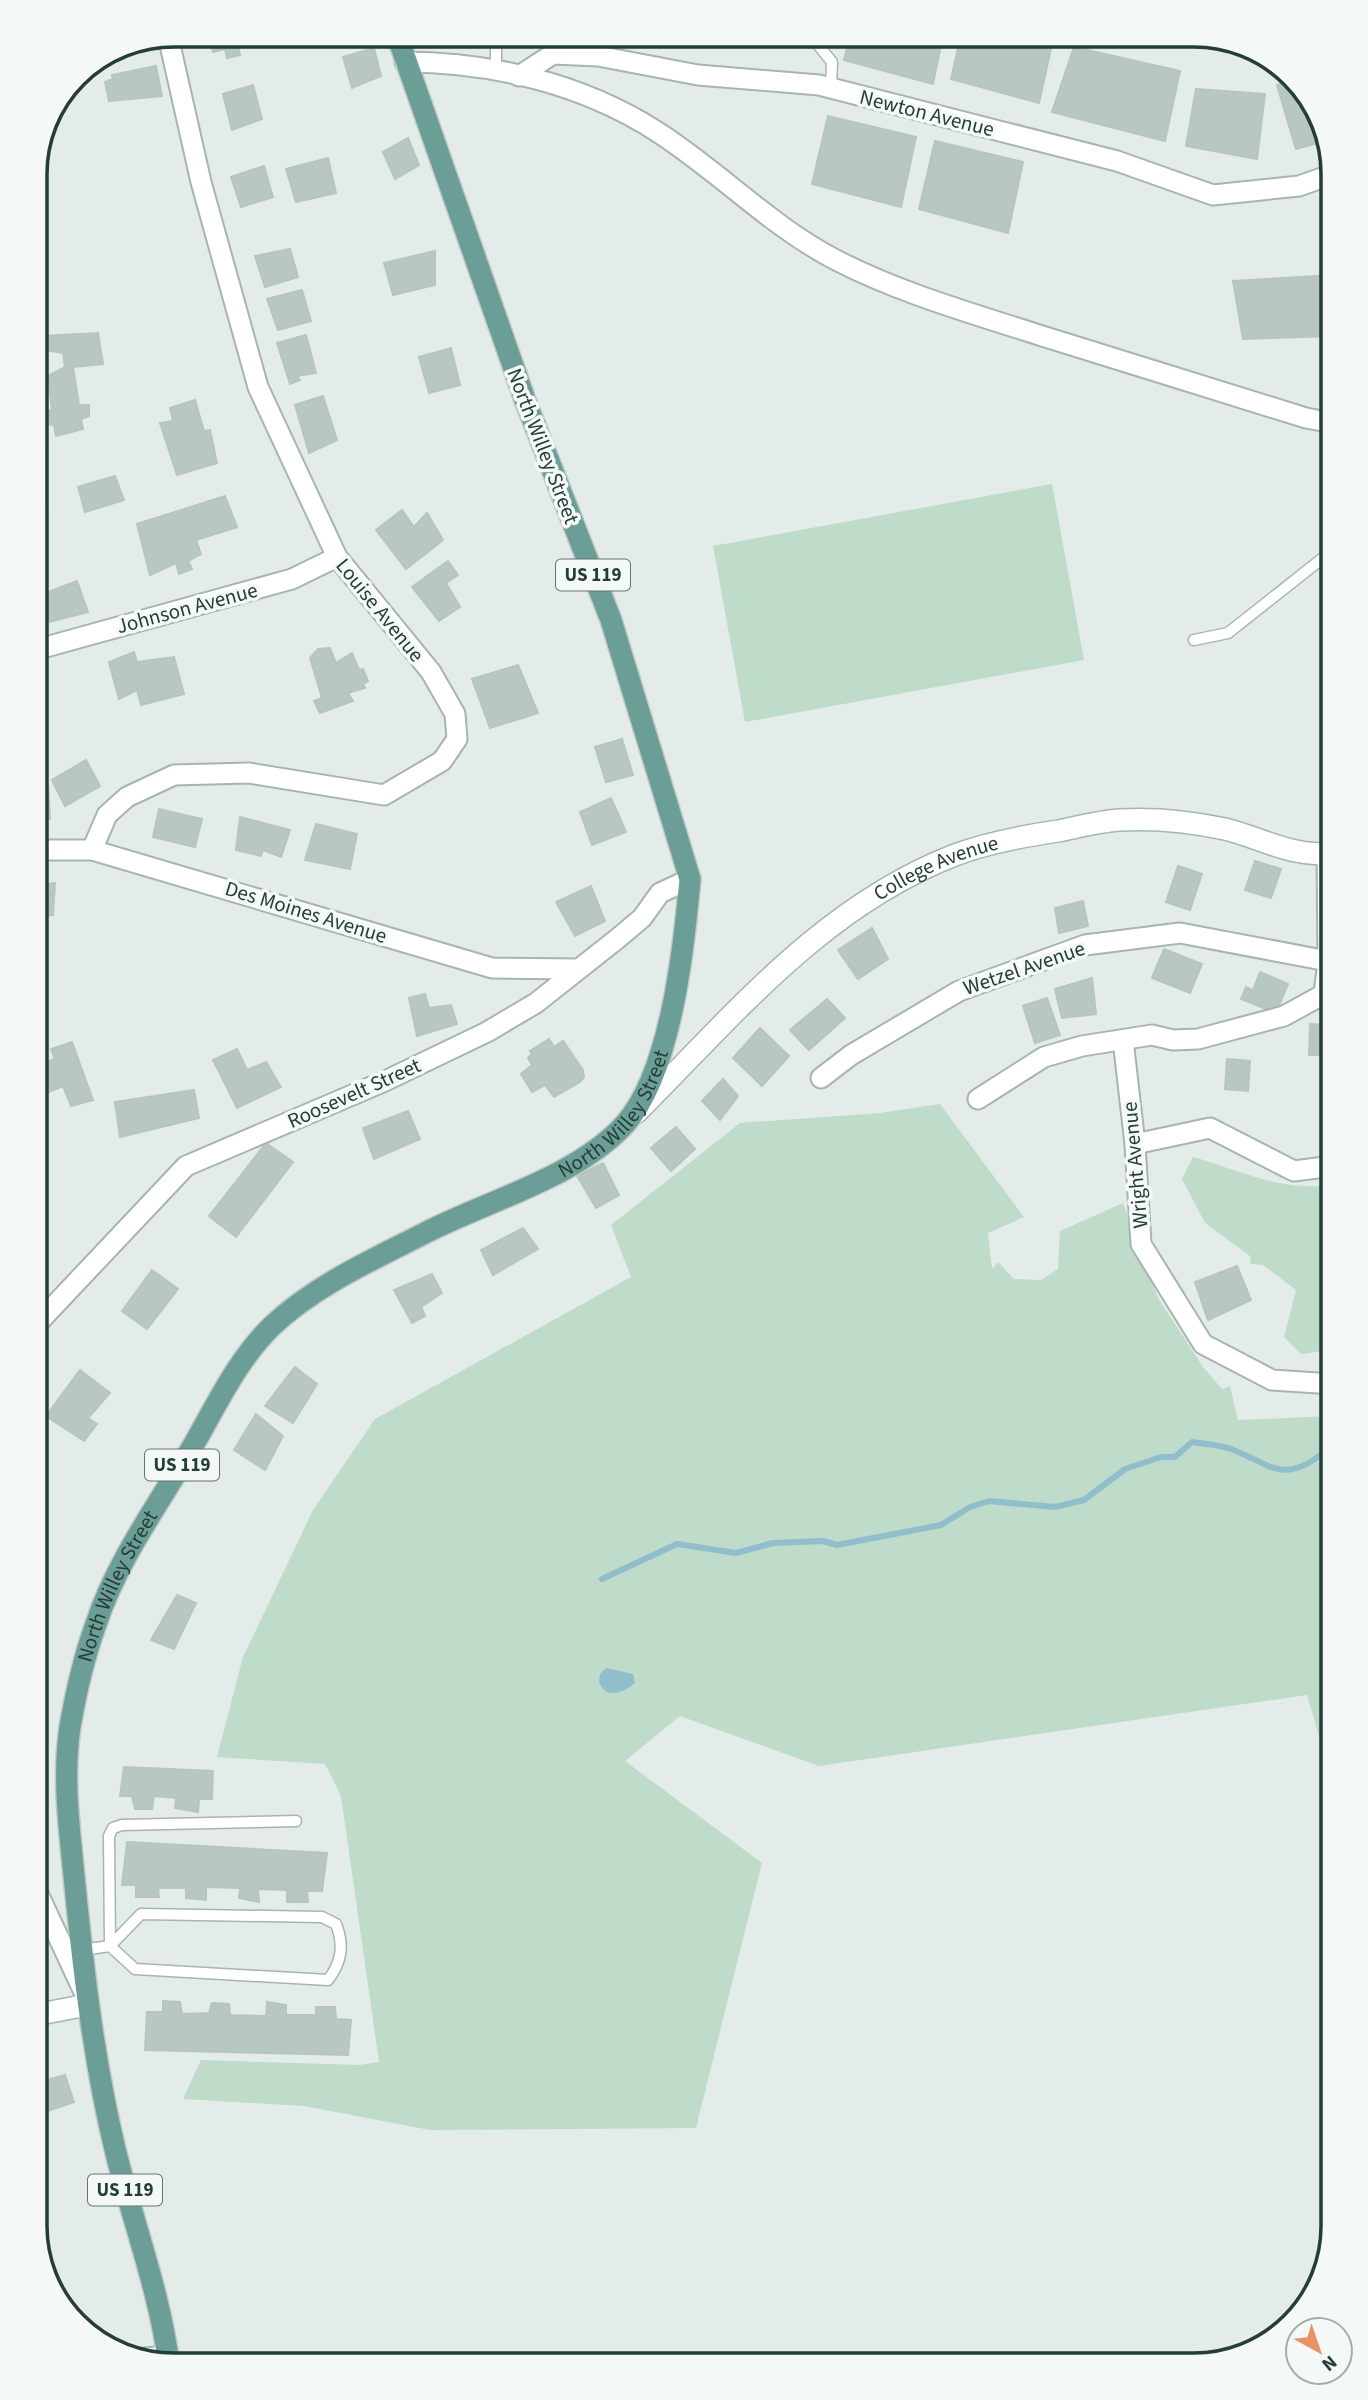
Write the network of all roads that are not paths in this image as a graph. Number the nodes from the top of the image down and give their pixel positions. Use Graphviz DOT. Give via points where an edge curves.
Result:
graph roads {
  1 [pos="171,48"];
  2 [pos="401,48"];
  3 [pos="496,48"];
  4 [pos="821,48"];
  5 [pos="405,62"];
  6 [pos="496,70"];
  7 [pos="519,76"];
  8 [pos="831,88"];
  9 [pos="1321,178"];
  10 [pos="1283,411"];
  11 [pos="1321,420"];
  12 [pos="1321,425"];
  13 [pos="337,557"];
  14 [pos="1321,559"];
  15 [pos="1194,640"];
  16 [pos="48,646"];
  17 [pos="48,850"];
  18 [pos="93,850"];
  19 [pos="1321,852"];
  20 [pos="690,879"];
  21 [pos="1321,960"];
  22 [pos="578,969"];
  23 [pos="1321,996"];
  24 [pos="1123,1040"];
  25 [pos="821,1078"];
  26 [pos="978,1099"];
  27 [pos="626,1123"];
  28 [pos="1135,1144"];
  29 [pos="1321,1168"];
  30 [pos="47,1313"];
  31 [pos="1321,1383"];
  32 [pos="296,1821"];
  33 [pos="47,1914"];
  34 [pos="110,1946"];
  35 [pos="82,1950"];
  36 [pos="87,2004"];
  37 [pos="47,2012"];
  38 [pos="166,2352"];
  1 -- 13 [label="street, Louise Avenue" via="201,182 258,387"];
  2 -- 5 [label="main road, North Willey Street / US 119"];
  3 -- 6 [label="lane"];
  4 -- 8 [label="lane" via="832,62"];
  5 -- 6 [label="street"];
  5 -- 20 [label="main road, North Willey Street / US 119" via="525,400 611,620"];
  6 -- 7 [label="street"];
  7 -- 8 [label="street, Newton Avenue" via="553,54"];
  7 -- 10 [label="street" via="611,105 658,132 781,227 848,266 948,306"];
  8 -- 9 [label="street, Newton Avenue" via="1117,161 1213,195 1299,186"];
  10 -- 11 [label="street"];
  10 -- 12 [label="lane"];
  13 -- 16 [label="street, Johnson Avenue" via="292,579"];
  13 -- 18 [label="street, Louise Avenue" via="431,672 455,714 457,739 442,761 384,795 249,774 174,775 127,797 107,814"];
  14 -- 15 [label="lane" via="1228,632"];
  17 -- 18 [label="street, Des Moines Avenue"];
  18 -- 22 [label="street, Des Moines Avenue" via="492,968"];
  19 -- 27 [label="street, College Avenue" via="1297,851 1185,822 1119,820 1036,834 956,855 884,890 810,941 739,1005"];
  20 -- 22 [label="street, Roosevelt Street" via="660,893 642,918"];
  20 -- 27 [label="main road, North Willey Street / US 119" via="661,1061"];
  21 -- 25 [label="street, Wetzel Avenue" via="1180,933 1085,945 959,991"];
  22 -- 30 [label="street, Roosevelt Street" via="536,1003 486,1032 385,1082 186,1166"];
  23 -- 24 [label="street" via="1284,1016 1198,1039 1152,1035"];
  24 -- 26 [label="street" via="1044,1057"];
  24 -- 28 [label="street, Wright Avenue"];
  27 -- 35 [label="main road, North Willey Street / US 119" via="565,1168 423,1233 304,1301 272,1327 241,1363 118,1574 96,1621 70,1730 65,1786"];
  28 -- 29 [label="street" via="1210,1128 1294,1171"];
  28 -- 31 [label="street, Wright Avenue" via="1141,1244 1203,1344 1272,1380"];
  32 -- 34 [label="lane" via="113,1828"];
  33 -- 36 [label="street"];
  34 -- 34 [label="lane" via="135,1969 328,1980 342,1949 336,1924 322,1917 141,1914"];
  34 -- 35 [label="lane"];
  35 -- 36 [label="main road, North Willey Street / US 119"];
  36 -- 37 [label="street"];
  36 -- 38 [label="main road, US 119" via="116,2154"];
}
